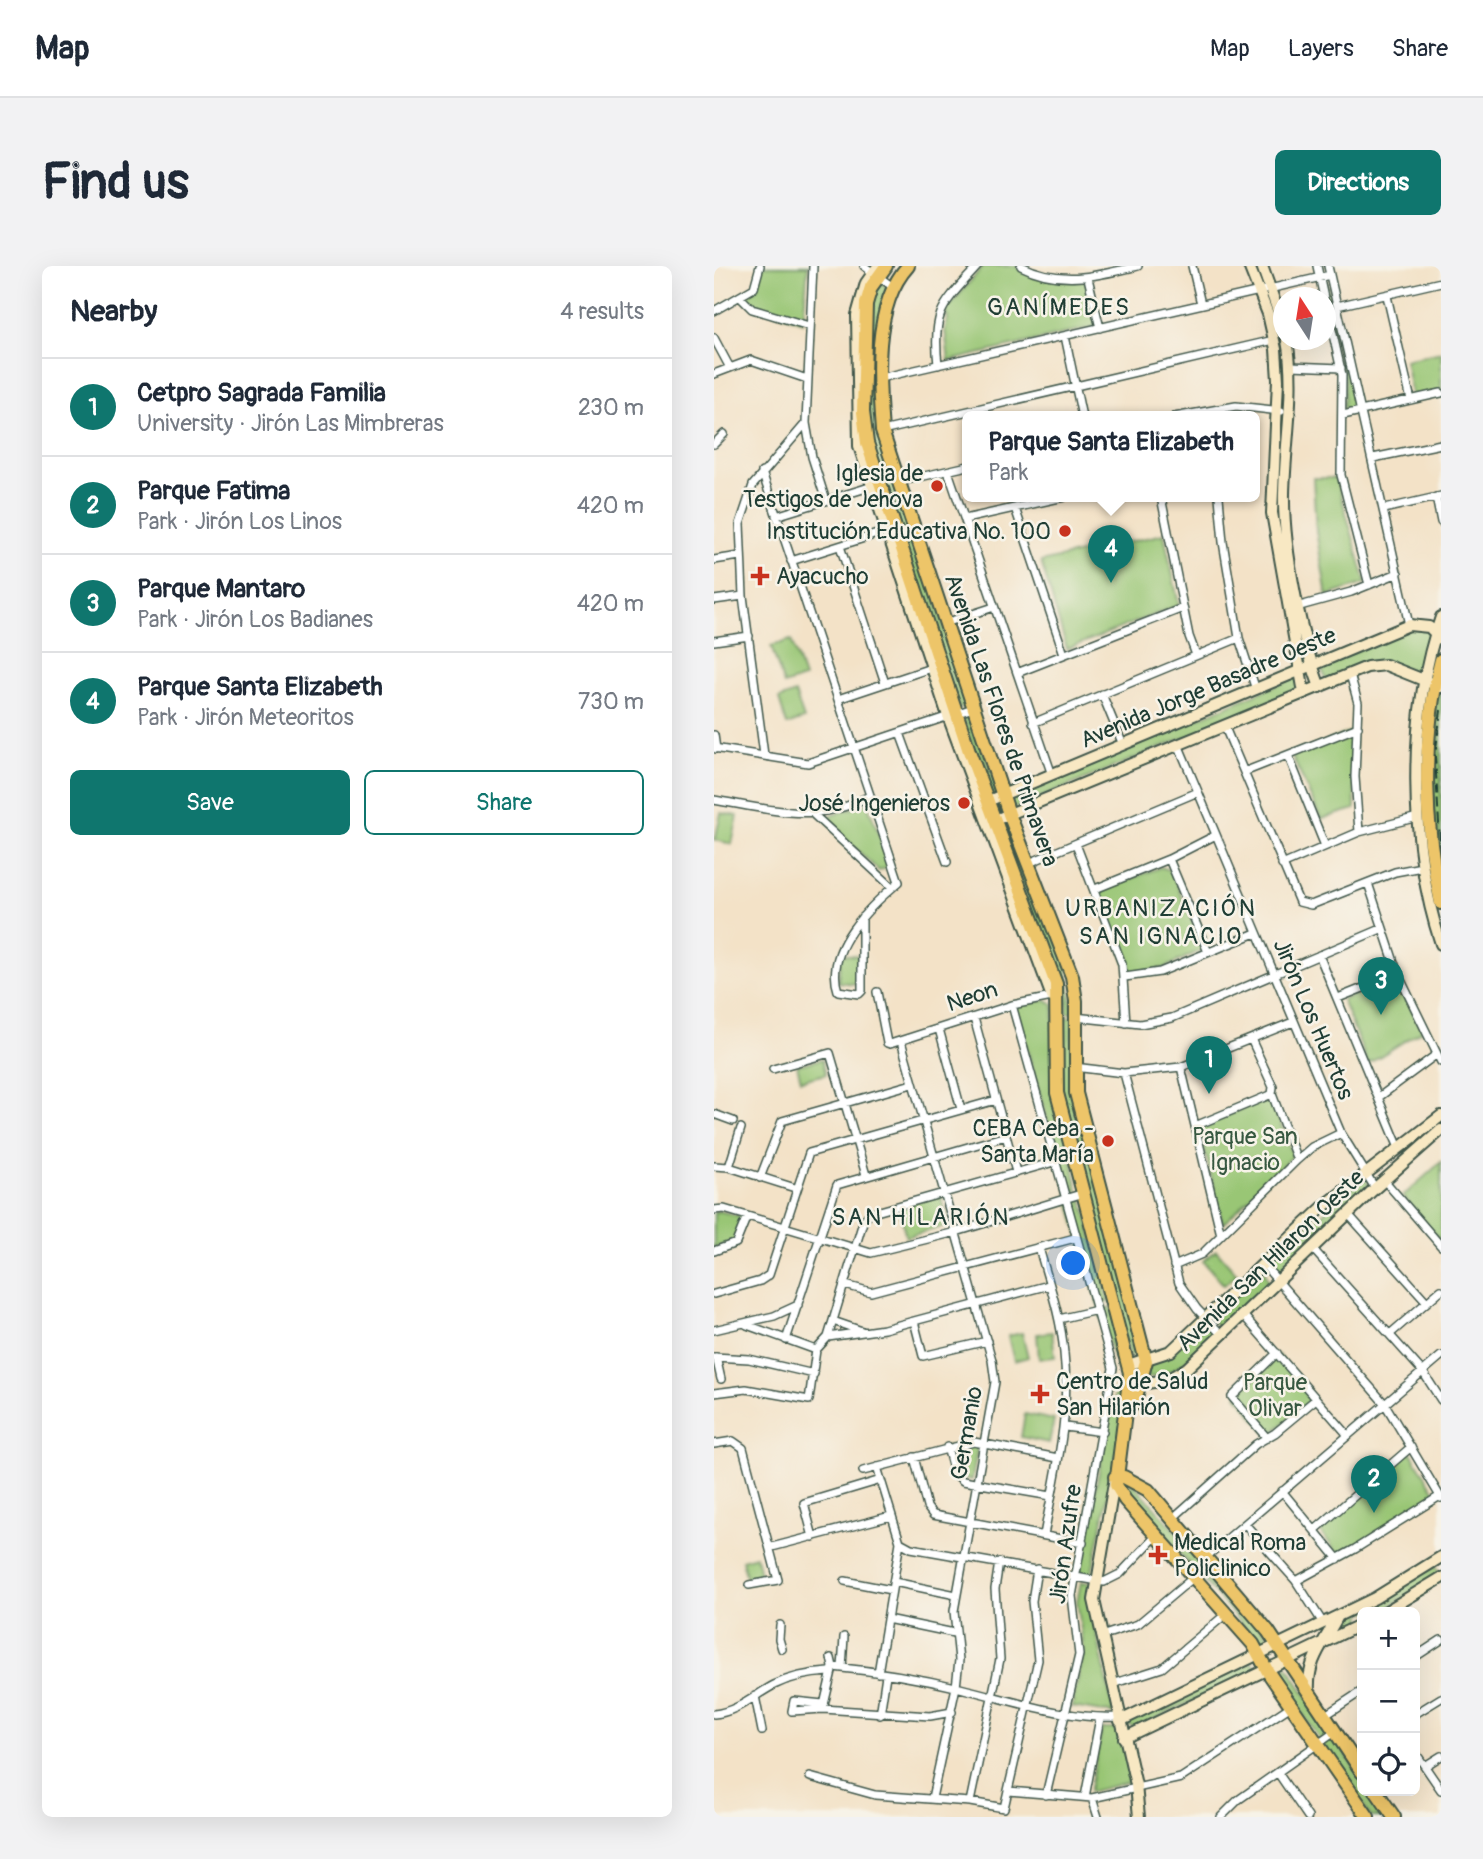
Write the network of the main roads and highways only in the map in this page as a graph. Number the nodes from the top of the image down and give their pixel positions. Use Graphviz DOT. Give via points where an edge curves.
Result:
graph roads {
  1 [pos="908,266"];
  2 [pos="876,269"];
  3 [pos="1441,660"];
  4 [pos="1433,683"];
  5 [pos="1002,842"];
  6 [pos="1000,858"];
  7 [pos="1441,904"];
  8 [pos="1135,1385"];
  9 [pos="1119,1477"];
  10 [pos="1357,1765"];
  11 [pos="1379,1796"];
  12 [pos="1368,1817"];
  13 [pos="1394,1817"];
  1 -- 8 [label="main road, Avenida Las Flores de Primavera" via="892,287 884,311 882,431 1009,814 1068,960 1075,992 1076,1093 1146,1362"];
  2 -- 5 [label="main road, Avenida Las Flores de Primavera" via="866,304 863,412 876,485 952,715"];
  3 -- 4 [label="main road"];
  4 -- 7 [label="main road" via="1430,827"];
  5 -- 6 [label="main road"];
  5 -- 8 [label="main road, Avenida Las Flores de Primavera" via="1056,984 1056,1085"];
  8 -- 9 [label="main road, Avenida Las Flores de Primavera"];
  9 -- 10 [label="main road" via="1148,1490 1206,1557 1279,1646"];
  9 -- 12 [label="main road" via="1122,1495 1260,1655"];
  11 -- 13 [label="main road"];
}
